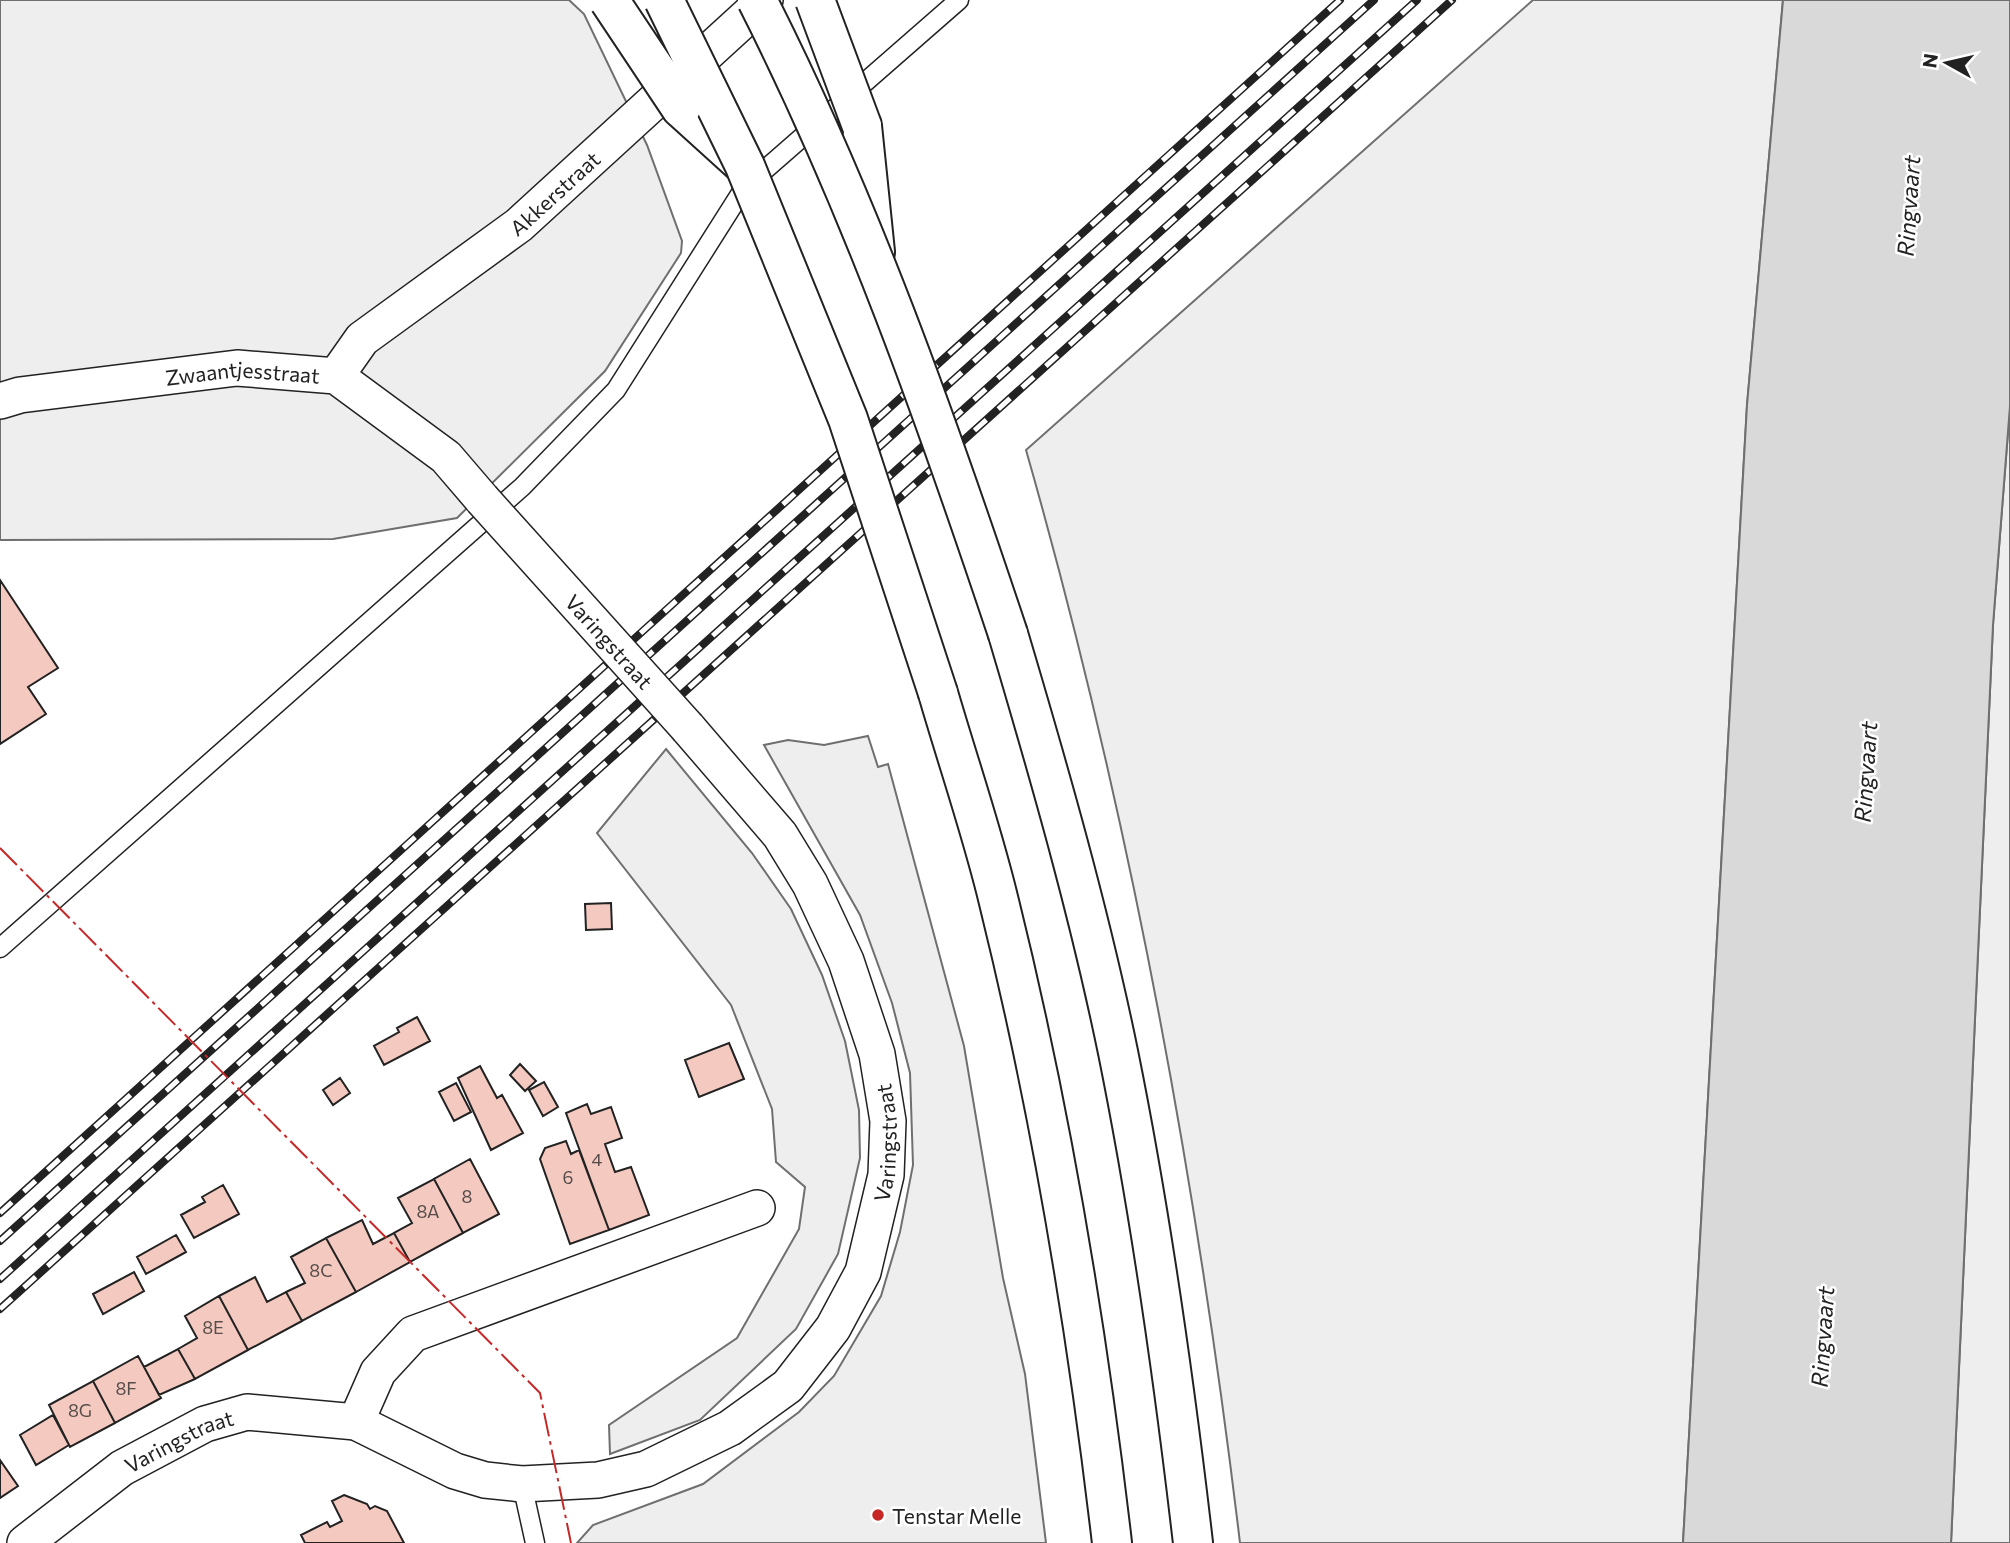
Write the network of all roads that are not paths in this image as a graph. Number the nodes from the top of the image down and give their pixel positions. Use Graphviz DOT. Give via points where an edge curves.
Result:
graph roads {
  1 [pos="609,0"];
  2 [pos="664,0"];
  3 [pos="757,0"];
  4 [pos="765,0"];
  5 [pos="815,0"];
  6 [pos="959,0"];
  7 [pos="745,166"];
  8 [pos="876,261"];
  9 [pos="336,376"];
  10 [pos="0,401"];
  11 [pos="482,499"];
  12 [pos="0,948"];
  13 [pos="757,1208"];
  14 [pos="356,1422"];
  15 [pos="522,1484"];
  16 [pos="25,1543"];
  17 [pos="535,1543"];
  18 [pos="1112,1543"];
  19 [pos="1193,1543"];
  1 -- 7 [label="highway, bridge" via="681,108"];
  2 -- 7 [label="highway, bridge"];
  3 -- 8 [label="highway, bridge"];
  4 -- 9 [label="street, Akkerstraat" via="519,225 362,339"];
  5 -- 8 [label="highway, bridge" via="862,126"];
  6 -- 12 [label="lane" via="744,188 616,390 522,488"];
  7 -- 18 [label="highway, bridge" via="848,419 938,693 999,900 1043,1095 1098,1419"];
  8 -- 19 [label="highway, bridge" via="1009,634 1070,845 1118,1052 1171,1358"];
  9 -- 10 [label="street, Zwaantjesstraat" via="237,368"];
  9 -- 11 [label="street, Zwaantjesstraat" via="446,457"];
  11 -- 15 [label="street, Varingstraat, bridge" via="780,835 810,884 846,961 877,1054 888,1121 886,1175 863,1272 833,1328 788,1386 730,1428 646,1469 598,1480"];
  13 -- 14 [label="street" via="413,1334 378,1373"];
  14 -- 15 [label="street, Varingstraat" via="455,1471"];
  14 -- 16 [label="street, Varingstraat" via="247,1412 205,1424 121,1468"];
  15 -- 17 [label="lane"];
}
